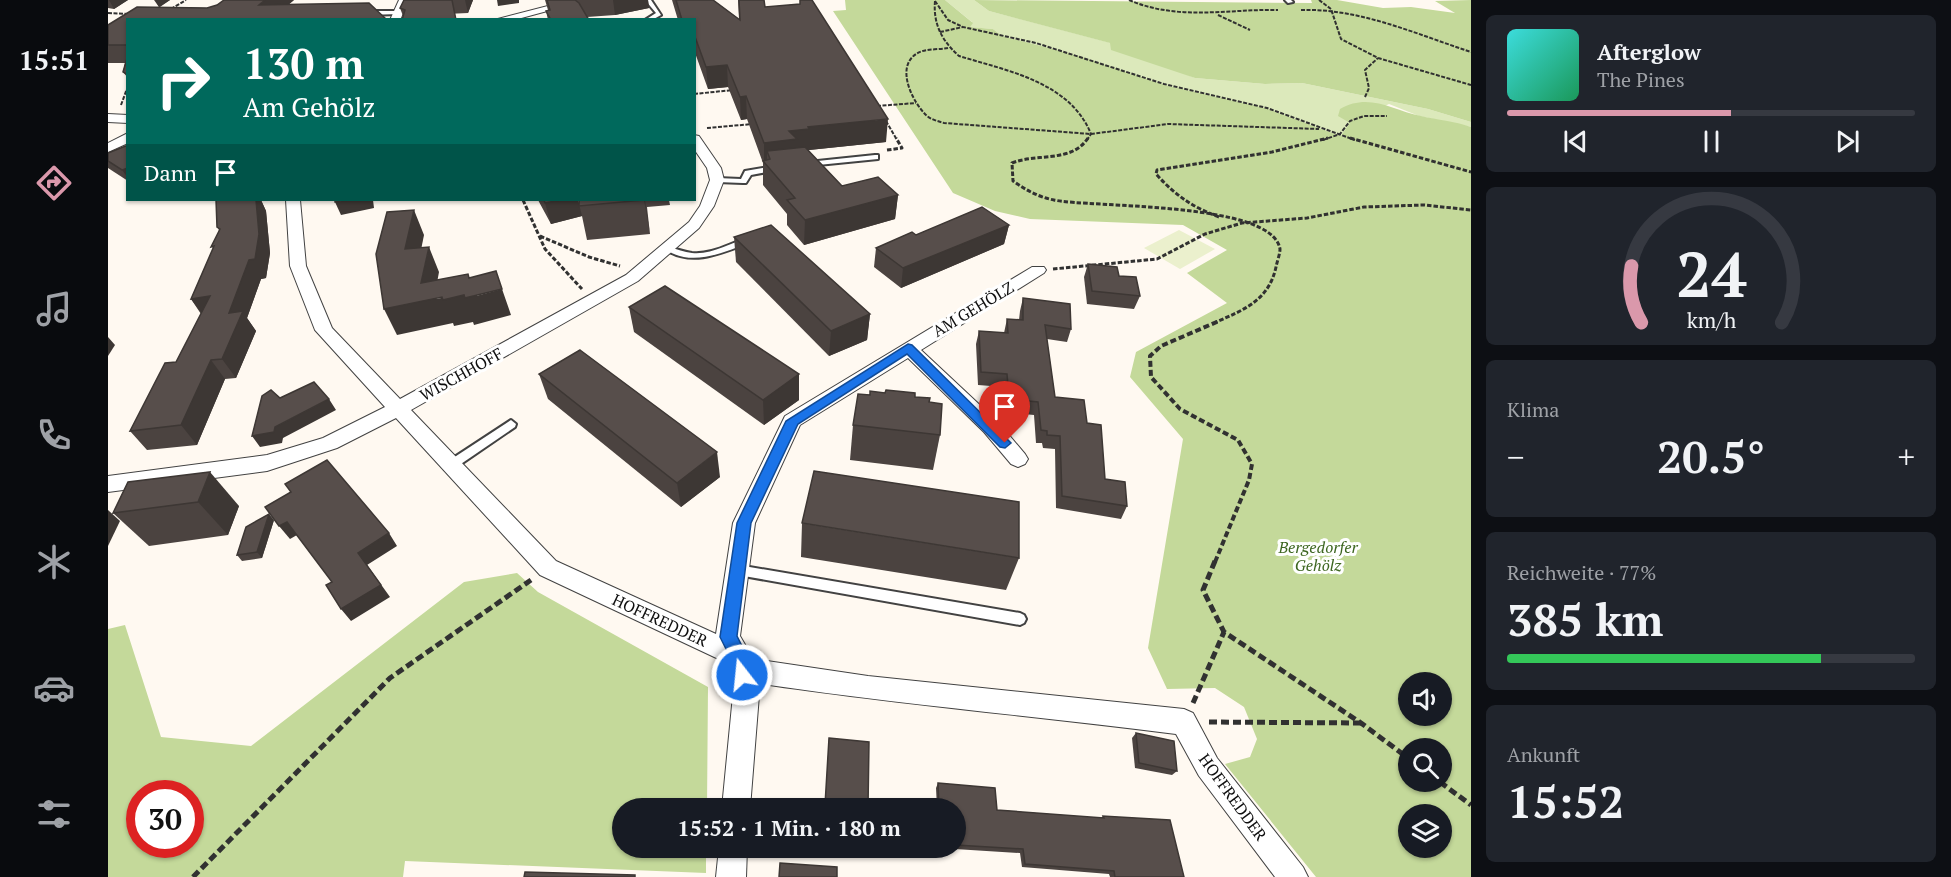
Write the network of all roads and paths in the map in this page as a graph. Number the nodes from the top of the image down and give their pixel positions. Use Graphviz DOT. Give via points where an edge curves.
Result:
graph roads {
  1 [pos="186,0"];
  2 [pos="405,0"];
  3 [pos="526,0"];
  4 [pos="583,0"];
  5 [pos="648,0"];
  6 [pos="935,0"];
  7 [pos="1129,0"];
  8 [pos="1319,0"];
  9 [pos="1331,9"];
  10 [pos="1280,10"];
  11 [pos="1298,10"];
  12 [pos="530,12"];
  13 [pos="108,13"];
  14 [pos="363,13"];
  15 [pos="131,14"];
  16 [pos="164,14"];
  17 [pos="1217,14"];
  18 [pos="396,16"];
  19 [pos="507,18"];
  20 [pos="651,18"];
  21 [pos="963,27"];
  22 [pos="1250,30"];
  23 [pos="940,32"];
  24 [pos="948,48"];
  25 [pos="1471,52"];
  26 [pos="1378,58"];
  27 [pos="1471,85"];
  28 [pos="739,90"];
  29 [pos="696,94"];
  30 [pos="1365,97"];
  31 [pos="873,99"];
  32 [pos="916,103"];
  33 [pos="877,106"];
  34 [pos="108,111"];
  35 [pos="126,112"];
  36 [pos="880,112"];
  37 [pos="1387,116"];
  38 [pos="108,118"];
  39 [pos="126,119"];
  40 [pos="764,123"];
  41 [pos="1323,129"];
  42 [pos="700,134"];
  43 [pos="1091,134"];
  44 [pos="1340,134"];
  45 [pos="126,138"];
  46 [pos="126,147"];
  47 [pos="108,148"];
  48 [pos="108,154"];
  49 [pos="874,157"];
  50 [pos="798,166"];
  51 [pos="788,167"];
  52 [pos="1471,172"];
  53 [pos="717,180"];
  54 [pos="293,201"];
  55 [pos="523,201"];
  56 [pos="1471,210"];
  57 [pos="1220,218"];
  58 [pos="1242,223"];
  59 [pos="762,235"];
  60 [pos="540,236"];
  61 [pos="669,249"];
  62 [pos="1038,270"];
  63 [pos="641,272"];
  64 [pos="593,300"];
  65 [pos="908,348"];
  66 [pos="399,409"];
  67 [pos="511,424"];
  68 [pos="1018,459"];
  69 [pos="451,465"];
  70 [pos="108,484"];
  71 [pos="548,568"];
  72 [pos="738,570"];
  73 [pos="1020,620"];
  74 [pos="1224,632"];
  75 [pos="738,656"];
  76 [pos="1184,722"];
  77 [pos="1361,723"];
  78 [pos="1398,751"];
  79 [pos="1452,791"];
  80 [pos="737,798"];
  81 [pos="1471,805"];
  82 [pos="732,858"];
  83 [pos="193,877"];
  84 [pos="731,877"];
  85 [pos="1293,877"];
  1 -- 16 [label="path"];
  2 -- 18 [label="street"];
  3 -- 12 [label="street"];
  4 -- 12 [label="street"];
  5 -- 20 [label="lane" via="659,14"];
  6 -- 21 [label="path" via="948,20"];
  6 -- 23 [label="path" via="934,19"];
  7 -- 17 [label="path" via="1173,13"];
  8 -- 9 [label="path"];
  9 -- 11 [label="path"];
  9 -- 25 [label="path"];
  9 -- 26 [label="path" via="1341,39"];
  10 -- 17 [label="path" via="1257,8"];
  12 -- 19 [label="street"];
  13 -- 15 [label="path"];
  14 -- 18 [label="lane"];
  17 -- 22 [label="path"];
  21 -- 23 [label="path"];
  21 -- 41 [label="path" via="1079,55 1164,84 1267,108"];
  23 -- 24 [label="path"];
  24 -- 32 [label="path" via="916,53 907,62 905,73"];
  24 -- 43 [label="path" via="958,56 1045,85 1084,114"];
  26 -- 27 [label="path"];
  26 -- 30 [label="path" via="1365,70 1369,88"];
  28 -- 29 [label="path"];
  31 -- 33 [label="path"];
  32 -- 33 [label="path"];
  32 -- 43 [label="path" via="929,118 944,123"];
  33 -- 36 [label="path"];
  34 -- 35 [label="street"];
  37 -- 44 [label="path" via="1364,116 1350,121"];
  38 -- 39 [label="street"];
  40 -- 42 [label="path"];
  41 -- 43 [label="path" via="1168,124"];
  41 -- 44 [label="path"];
  42 -- 53 [label="street"];
  43 -- 57 [label="path" via="1082,148 1012,163 1013,181 1024,191 1057,202 1135,205"];
  44 -- 52 [label="path"];
  44 -- 57 [label="path" via="1272,152 1157,170 1156,174 1174,194"];
  45 -- 47 [label="street"];
  46 -- 48 [label="street"];
  49 -- 50 [label="lane"];
  51 -- 53 [label="lane" via="748,173 743,182"];
  53 -- 61 [label="street, WISCHHOFF" via="694,225"];
  54 -- 66 [label="street, HOFFREDDER" via="298,266 324,330"];
  55 -- 60 [label="path"];
  56 -- 58 [label="path" via="1424,205 1364,207 1307,218"];
  57 -- 58 [label="path"];
  58 -- 62 [label="path" via="1205,234 1157,259"];
  58 -- 74 [label="path" via="1273,236 1280,250 1273,283 1252,306 1161,346 1150,356 1151,377 1180,409 1238,440 1252,464 1249,480 1203,590"];
  59 -- 61 [label="lane" via="704,256 691,257"];
  60 -- 63 [label="path" via="589,257"];
  60 -- 64 [label="path" via="545,249"];
  61 -- 63 [label="street, WISCHHOFF"];
  62 -- 65 [label="street, AM GEHÖLZ"];
  63 -- 64 [label="street, WISCHHOFF"];
  64 -- 66 [label="street, WISCHHOFF"];
  65 -- 68 [label="street" via="991,427"];
  65 -- 72 [label="street, AM GEHÖLZ" via="792,421 744,523"];
  66 -- 69 [label="street, HOFFREDDER"];
  66 -- 70 [label="street, WISCHHOFF" via="330,443 267,463"];
  67 -- 69 [label="lane"];
  69 -- 71 [label="street, HOFFREDDER"];
  71 -- 75 [label="street, HOFFREDDER"];
  71 -- 83 [label="path" via="390,678"];
  72 -- 73 [label="lane"];
  72 -- 75 [label="street, AM GEHÖLZ" via="728,637"];
  74 -- 76 [label="path"];
  74 -- 77 [label="path"];
  75 -- 76 [label="street, HOFFREDDER" via="755,671 857,687"];
  75 -- 80 [label="street, AM GEHÖLZ" via="746,695"];
  76 -- 77 [label="path"];
  76 -- 85 [label="street, HOFFREDDER" via="1208,767"];
  77 -- 78 [label="path"];
  79 -- 81 [label="path"];
  82 -- 84 [label="street"];
}
